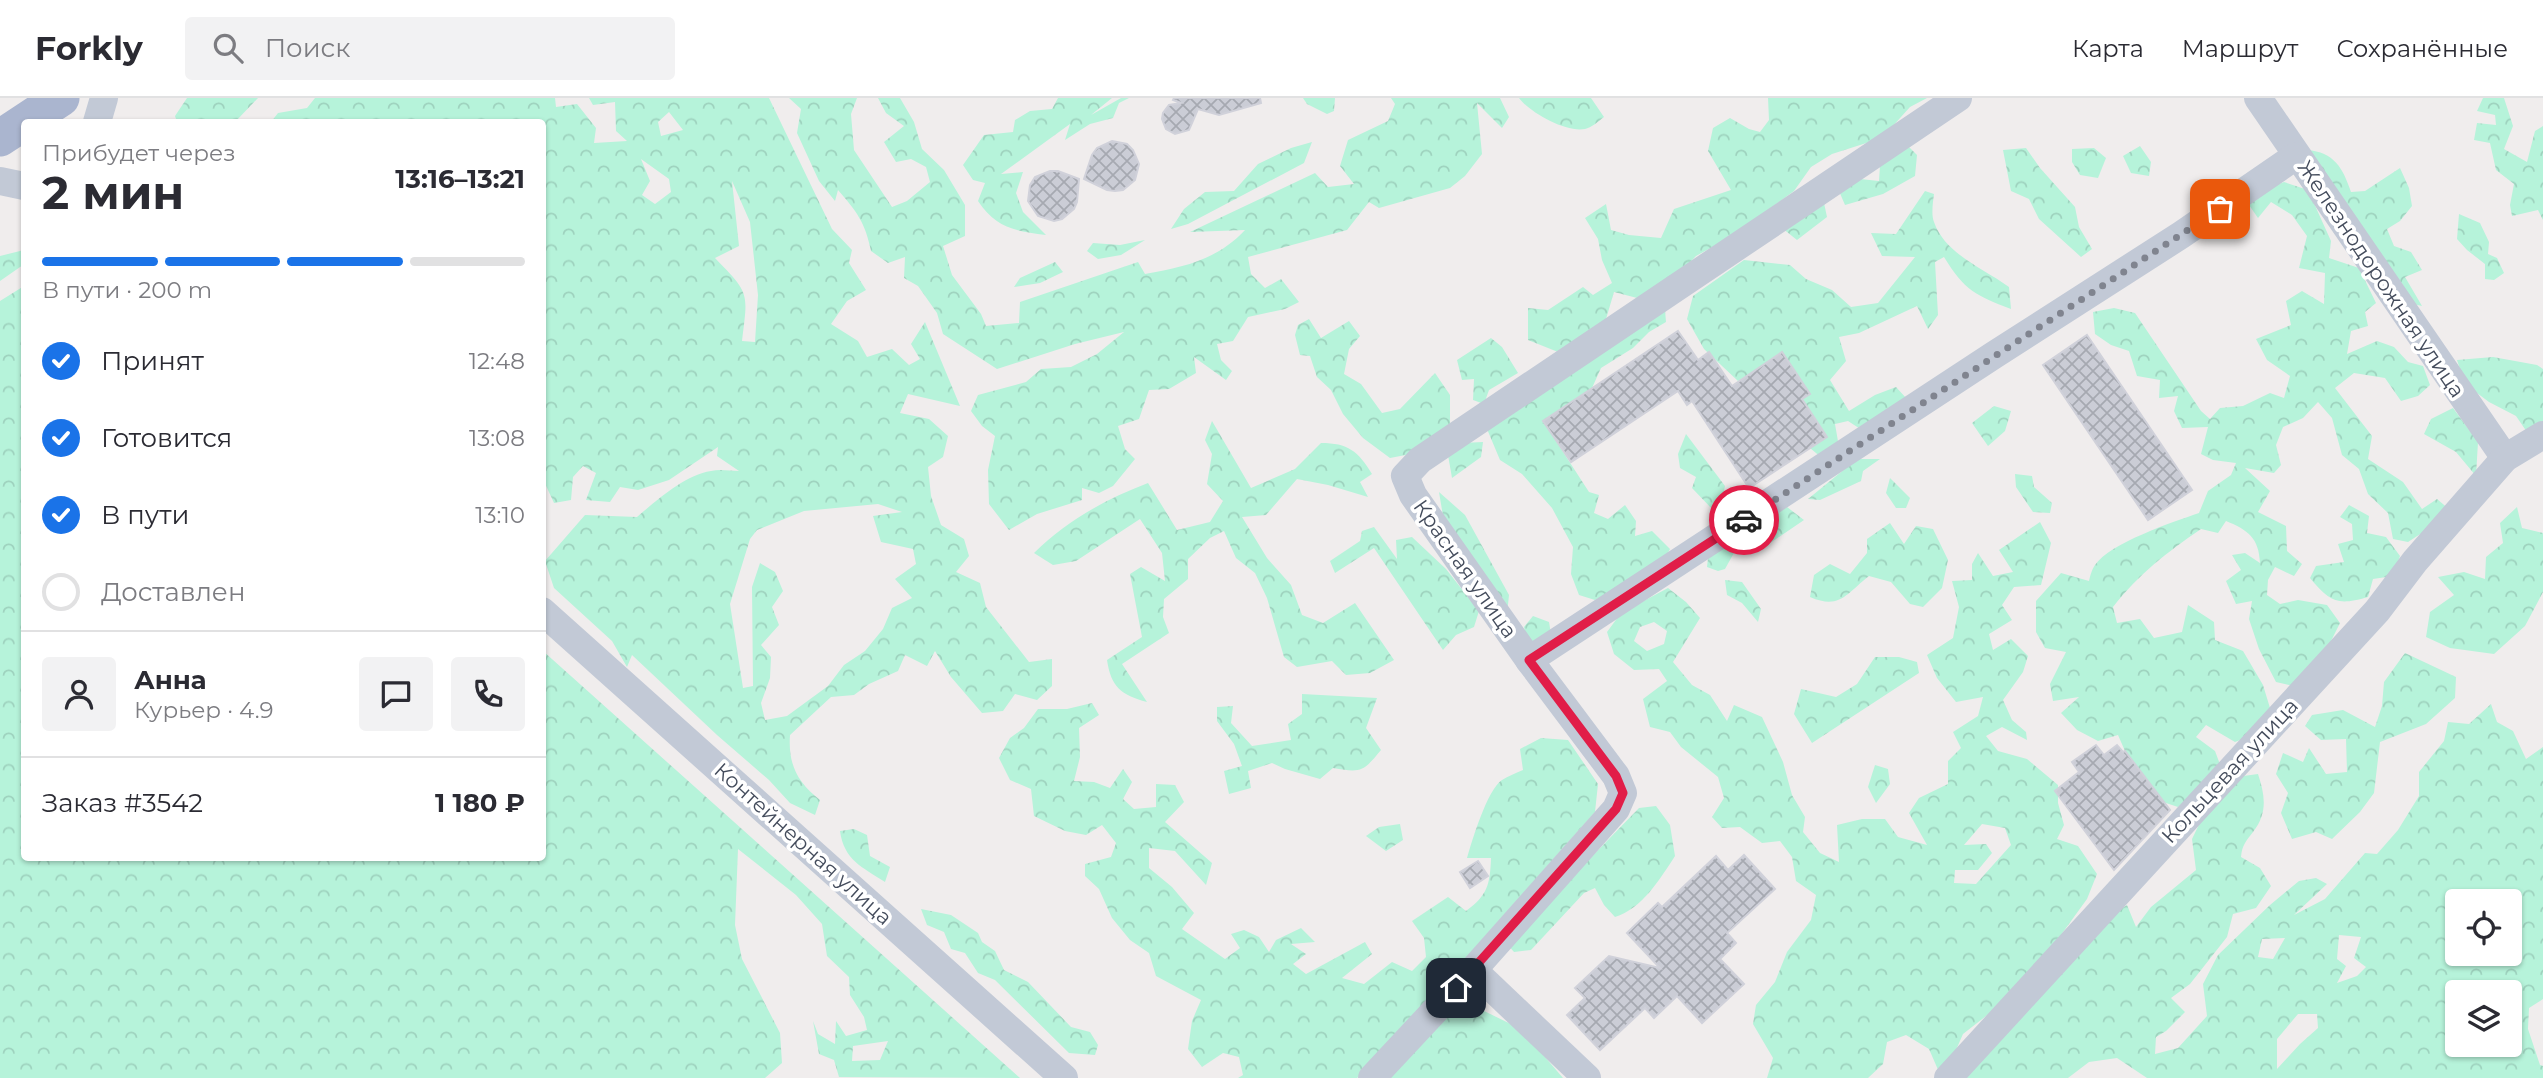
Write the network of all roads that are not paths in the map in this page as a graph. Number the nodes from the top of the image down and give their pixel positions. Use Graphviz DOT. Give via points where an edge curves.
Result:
graph roads {
  1 [pos="61,98"];
  2 [pos="104,98"];
  3 [pos="1958,98"];
  4 [pos="2258,98"];
  5 [pos="29,119"];
  6 [pos="98,119"];
  7 [pos="21,124"];
  8 [pos="0,138"];
  9 [pos="2296,156"];
  10 [pos="0,181"];
  11 [pos="21,185"];
  12 [pos="2543,435"];
  13 [pos="2505,458"];
  14 [pos="546,615"];
  15 [pos="1529,660"];
  16 [pos="1473,970"];
  17 [pos="1064,1078"];
  18 [pos="1372,1078"];
  19 [pos="1587,1078"];
  20 [pos="1948,1078"];
  1 -- 5 [label="main road"];
  2 -- 6 [label="street"];
  3 -- 15 [label="street, Красная улица" via="1420,460 1405,476 1413,495"];
  4 -- 9 [label="street, Железнодорожная улица"];
  7 -- 8 [label="main road"];
  9 -- 13 [label="street, Железнодорожная улица"];
  9 -- 15 [label="street"];
  10 -- 11 [label="street"];
  12 -- 13 [label="street, Кольцевая улица"];
  13 -- 20 [label="street, Кольцевая улица" via="2377,611"];
  14 -- 17 [label="street, Контейнерная улица"];
  15 -- 16 [label="street, Красная улица" via="1616,776 1623,793 1616,809"];
  16 -- 18 [label="street, Красная улица"];
  16 -- 19 [label="street"];
}
